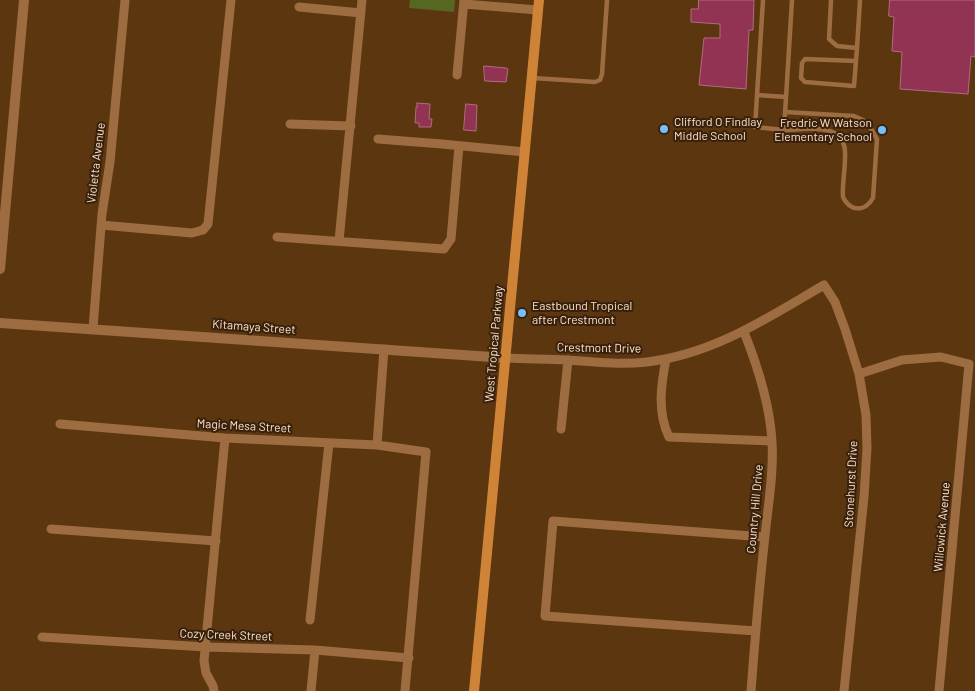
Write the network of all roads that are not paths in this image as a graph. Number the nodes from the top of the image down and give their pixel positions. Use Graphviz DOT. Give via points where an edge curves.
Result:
graph roads {
  1 [pos="24,0"];
  2 [pos="125,0"];
  3 [pos="231,0"];
  4 [pos="362,0"];
  5 [pos="607,0"];
  6 [pos="763,0"];
  7 [pos="792,0"];
  8 [pos="831,0"];
  9 [pos="860,0"];
  10 [pos="464,2"];
  11 [pos="538,5"];
  12 [pos="299,8"];
  13 [pos="361,13"];
  14 [pos="856,48"];
  15 [pos="856,61"];
  16 [pos="457,76"];
  17 [pos="532,78"];
  18 [pos="757,95"];
  19 [pos="786,97"];
  20 [pos="785,112"];
  21 [pos="290,124"];
  22 [pos="351,126"];
  23 [pos="784,130"];
  24 [pos="378,139"];
  25 [pos="459,146"];
  26 [pos="524,152"];
  27 [pos="101,225"];
  28 [pos="277,237"];
  29 [pos="339,241"];
  30 [pos="0,269"];
  31 [pos="824,285"];
  32 [pos="0,323"];
  33 [pos="93,328"];
  34 [pos="744,332"];
  35 [pos="384,349"];
  36 [pos="506,358"];
  37 [pos="666,359"];
  38 [pos="568,360"];
  39 [pos="859,374"];
  40 [pos="60,424"];
  41 [pos="561,429"];
  42 [pos="225,438"];
  43 [pos="772,441"];
  44 [pos="330,443"];
  45 [pos="377,445"];
  46 [pos="51,529"];
  47 [pos="764,538"];
  48 [pos="216,541"];
  49 [pos="310,620"];
  50 [pos="756,631"];
  51 [pos="42,637"];
  52 [pos="206,647"];
  53 [pos="315,650"];
  54 [pos="408,658"];
  55 [pos="214,691"];
  56 [pos="311,691"];
  57 [pos="405,691"];
  58 [pos="474,691"];
  59 [pos="751,691"];
  60 [pos="844,691"];
  61 [pos="939,691"];
  1 -- 30 [label="street"];
  2 -- 27 [label="street, Violetta Avenue"];
  3 -- 27 [label="street" via="208,224 203,230 192,233"];
  4 -- 13 [label="street"];
  5 -- 17 [label="lane" via="600,80"];
  6 -- 18 [label="lane"];
  7 -- 19 [label="lane"];
  8 -- 14 [label="lane" via="829,38 837,46"];
  9 -- 14 [label="lane"];
  10 -- 11 [label="street"];
  10 -- 16 [label="street"];
  11 -- 17 [label="main road, West Tropical Parkway"];
  12 -- 13 [label="street"];
  13 -- 22 [label="street"];
  14 -- 15 [label="lane"];
  15 -- 15 [label="lane" via="854,86 805,82 801,78 805,58"];
  17 -- 26 [label="main road, West Tropical Parkway"];
  18 -- 19 [label="lane"];
  18 -- 23 [label="lane" via="755,127"];
  19 -- 20 [label="lane"];
  20 -- 23 [label="lane"];
  20 -- 23 [label="lane" via="854,116 867,122 877,139 872,198 867,206 853,208 843,197 846,147 840,136 828,130"];
  21 -- 22 [label="street"];
  22 -- 29 [label="street"];
  24 -- 25 [label="street"];
  25 -- 26 [label="street"];
  25 -- 29 [label="street" via="451,238 444,249"];
  26 -- 36 [label="main road, West Tropical Parkway"];
  27 -- 33 [label="street, Violetta Avenue"];
  28 -- 29 [label="street"];
  31 -- 34 [label="street, Crestmont Drive"];
  31 -- 39 [label="street, Stonehurst Drive" via="835,302"];
  32 -- 33 [label="street, Kitamaya Street"];
  33 -- 35 [label="street, Kitamaya Street"];
  34 -- 37 [label="street, Crestmont Drive" via="712,346"];
  34 -- 43 [label="street, Country Hill Drive" via="758,368"];
  35 -- 36 [label="street, Kitamaya Street"];
  35 -- 45 [label="street"];
  36 -- 38 [label="street, Crestmont Drive"];
  36 -- 58 [label="main road, West Tropical Parkway"];
  37 -- 38 [label="street, Crestmont Drive" via="620,363"];
  37 -- 43 [label="street" via="662,411 663,425 669,437"];
  38 -- 41 [label="street"];
  39 -- 60 [label="street, Stonehurst Drive" via="866,415 867,448"];
  39 -- 61 [label="street, Willowick Avenue" via="902,360 941,357 969,364"];
  40 -- 42 [label="street, Magic Mesa Street"];
  42 -- 44 [label="street, Magic Mesa Street"];
  42 -- 48 [label="street"];
  43 -- 47 [label="street, Country Hill Drive" via="772,476"];
  44 -- 45 [label="street, Magic Mesa Street"];
  44 -- 49 [label="street"];
  45 -- 54 [label="street, Magic Mesa Street" via="426,452"];
  46 -- 48 [label="street"];
  47 -- 50 [label="street, Country Hill Drive"];
  47 -- 50 [label="street" via="553,521 545,616"];
  48 -- 52 [label="street"];
  50 -- 59 [label="street, Country Hill Drive"];
  51 -- 52 [label="street, Cozy Creek Street"];
  52 -- 53 [label="street, Cozy Creek Street"];
  52 -- 55 [label="street" via="206,673"];
  53 -- 54 [label="street, Cozy Creek Street"];
  53 -- 56 [label="street"];
  54 -- 57 [label="street"];
}
